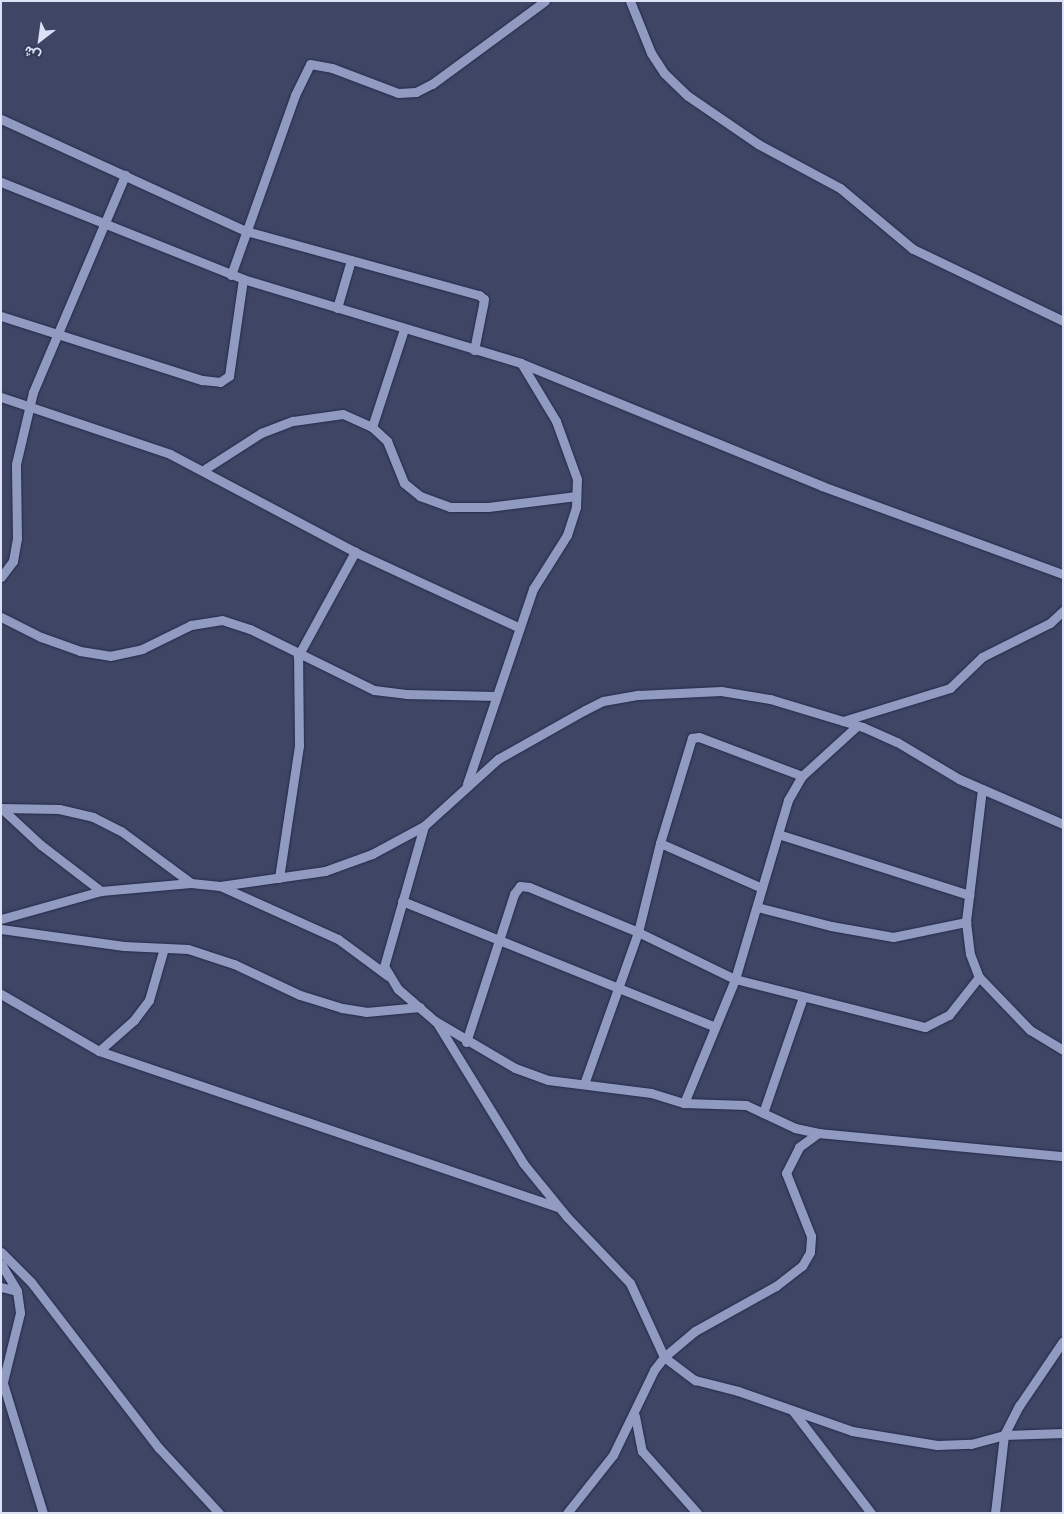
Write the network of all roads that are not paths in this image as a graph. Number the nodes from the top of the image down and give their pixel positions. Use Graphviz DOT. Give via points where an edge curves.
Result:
graph roads {
  1 [pos="545,1"];
  2 [pos="630,1"];
  3 [pos="1,119"];
  4 [pos="125,175"];
  5 [pos="1,182"];
  6 [pos="102,221"];
  7 [pos="246,231"];
  8 [pos="351,260"];
  9 [pos="231,275"];
  10 [pos="243,279"];
  11 [pos="337,308"];
  12 [pos="1,316"];
  13 [pos="1063,321"];
  14 [pos="404,329"];
  15 [pos="56,332"];
  16 [pos="474,350"];
  17 [pos="521,362"];
  18 [pos="1,397"];
  19 [pos="30,407"];
  20 [pos="372,427"];
  21 [pos="205,469"];
  22 [pos="576,496"];
  23 [pos="355,552"];
  24 [pos="1063,574"];
  25 [pos="1,577"];
  26 [pos="1063,611"];
  27 [pos="1,617"];
  28 [pos="518,627"];
  29 [pos="298,656"];
  30 [pos="496,696"];
  31 [pos="843,722"];
  32 [pos="857,726"];
  33 [pos="802,776"];
  34 [pos="467,785"];
  35 [pos="982,789"];
  36 [pos="1,808"];
  37 [pos="1063,824"];
  38 [pos="424,826"];
  39 [pos="778,834"];
  40 [pos="660,844"];
  41 [pos="279,878"];
  42 [pos="191,883"];
  43 [pos="220,886"];
  44 [pos="762,888"];
  45 [pos="100,891"];
  46 [pos="969,895"];
  47 [pos="402,901"];
  48 [pos="756,907"];
  49 [pos="1,919"];
  50 [pos="966,922"];
  51 [pos="1,929"];
  52 [pos="638,932"];
  53 [pos="499,942"];
  54 [pos="164,948"];
  55 [pos="388,976"];
  56 [pos="980,977"];
  57 [pos="735,979"];
  58 [pos="618,989"];
  59 [pos="1,994"];
  60 [pos="803,997"];
  61 [pos="420,1007"];
  62 [pos="436,1021"];
  63 [pos="715,1027"];
  64 [pos="466,1042"];
  65 [pos="1063,1050"];
  66 [pos="99,1051"];
  67 [pos="584,1084"];
  68 [pos="684,1103"];
  69 [pos="763,1113"];
  70 [pos="818,1133"];
  71 [pos="1063,1156"];
  72 [pos="559,1207"];
  73 [pos="1,1252"];
  74 [pos="1,1264"];
  75 [pos="1,1287"];
  76 [pos="17,1291"];
  77 [pos="1063,1341"];
  78 [pos="664,1357"];
  79 [pos="2,1380"];
  80 [pos="1,1391"];
  81 [pos="793,1410"];
  82 [pos="635,1416"];
  83 [pos="1063,1433"];
  84 [pos="1004,1435"];
  85 [pos="43,1513"];
  86 [pos="219,1513"];
  87 [pos="567,1513"];
  88 [pos="697,1513"];
  89 [pos="871,1513"];
  90 [pos="995,1513"];
  1 -- 7 [label="street" via="432,84 416,92 398,93 332,68 310,64"];
  2 -- 13 [label="street" via="651,53 664,73 688,96 758,144 840,188 913,249"];
  3 -- 4 [label="street"];
  4 -- 6 [label="street"];
  4 -- 7 [label="street"];
  5 -- 6 [label="street"];
  6 -- 9 [label="street"];
  6 -- 15 [label="street"];
  7 -- 8 [label="street"];
  7 -- 9 [label="street"];
  8 -- 11 [label="street"];
  8 -- 16 [label="street" via="479,295 484,299 484,305"];
  9 -- 10 [label="street"];
  10 -- 11 [label="street"];
  10 -- 15 [label="street" via="229,376 220,382 202,380"];
  11 -- 14 [label="street"];
  12 -- 15 [label="street"];
  14 -- 16 [label="street"];
  14 -- 20 [label="street"];
  15 -- 19 [label="street"];
  16 -- 17 [label="street"];
  17 -- 22 [label="street" via="556,421 577,479"];
  17 -- 24 [label="street" via="822,486"];
  18 -- 19 [label="street"];
  19 -- 21 [label="street" via="118,434"];
  19 -- 25 [label="street" via="16,464 17,539 13,561"];
  20 -- 21 [label="street" via="343,414 294,421 261,433"];
  20 -- 22 [label="street" via="387,440 404,483 420,496 450,507 488,507"];
  21 -- 23 [label="street"];
  22 -- 28 [label="street" via="567,535 543,568"];
  23 -- 28 [label="street"];
  23 -- 29 [label="street"];
  26 -- 31 [label="street" via="1050,622 982,657 950,688"];
  27 -- 29 [label="street" via="41,637 80,651 110,656 142,649 191,625 222,620 250,629"];
  28 -- 30 [label="street"];
  29 -- 30 [label="street" via="374,690"];
  29 -- 41 [label="street" via="299,745"];
  30 -- 34 [label="street"];
  31 -- 32 [label="street"];
  31 -- 34 [label="street" via="770,699 721,691 638,695 603,701 585,710 498,759"];
  32 -- 33 [label="street"];
  32 -- 35 [label="street" via="897,742"];
  33 -- 39 [label="street" via="788,800"];
  33 -- 40 [label="street" via="699,737 692,738"];
  34 -- 38 [label="street"];
  35 -- 37 [label="street"];
  35 -- 46 [label="street"];
  36 -- 42 [label="street" via="59,809 94,818 121,831"];
  36 -- 45 [label="street" via="41,845"];
  38 -- 41 [label="street" via="372,854 325,871"];
  38 -- 47 [label="street"];
  39 -- 44 [label="street"];
  39 -- 46 [label="street"];
  40 -- 44 [label="street"];
  40 -- 52 [label="street"];
  41 -- 43 [label="street"];
  42 -- 43 [label="street"];
  42 -- 45 [label="street"];
  43 -- 55 [label="street" via="338,940"];
  44 -- 48 [label="street"];
  45 -- 49 [label="street"];
  46 -- 50 [label="street"];
  47 -- 53 [label="street"];
  47 -- 55 [label="street" via="387,949 384,966"];
  48 -- 50 [label="street" via="831,926 893,937"];
  48 -- 57 [label="street"];
  50 -- 56 [label="street" via="970,954"];
  51 -- 54 [label="street" via="124,946"];
  52 -- 53 [label="street" via="520,886 514,894"];
  52 -- 57 [label="street"];
  52 -- 58 [label="street"];
  53 -- 58 [label="street"];
  53 -- 64 [label="street"];
  54 -- 61 [label="street" via="188,949 234,964 300,995 342,1008 366,1012"];
  54 -- 66 [label="street" via="149,1000 134,1020"];
  55 -- 61 [label="street"];
  56 -- 60 [label="street" via="949,1015 925,1027"];
  56 -- 65 [label="street" via="1030,1030"];
  57 -- 60 [label="street"];
  57 -- 63 [label="street"];
  58 -- 63 [label="street"];
  58 -- 67 [label="street"];
  59 -- 66 [label="street"];
  60 -- 69 [label="street"];
  61 -- 62 [label="street"];
  62 -- 64 [label="street"];
  62 -- 72 [label="street" via="523,1163"];
  63 -- 68 [label="street"];
  64 -- 67 [label="street" via="515,1068 548,1080"];
  66 -- 72 [label="street"];
  67 -- 68 [label="street" via="650,1093"];
  68 -- 69 [label="street" via="746,1105"];
  69 -- 70 [label="street" via="795,1128"];
  70 -- 71 [label="street"];
  70 -- 78 [label="street" via="799,1147 786,1173 811,1236 810,1252 802,1266 776,1286 695,1331"];
  72 -- 78 [label="street" via="630,1283"];
  73 -- 86 [label="street" via="31,1282 159,1448"];
  74 -- 76 [label="street"];
  75 -- 76 [label="street"];
  76 -- 79 [label="street" via="20,1313"];
  77 -- 84 [label="street" via="1019,1406"];
  78 -- 81 [label="street" via="695,1380"];
  78 -- 82 [label="street" via="654,1370"];
  79 -- 80 [label="street"];
  79 -- 85 [label="street"];
  81 -- 84 [label="street" via="852,1431 937,1445 970,1444"];
  81 -- 89 [label="street"];
  82 -- 87 [label="street" via="613,1455"];
  82 -- 88 [label="street" via="642,1451"];
  83 -- 84 [label="street"];
  84 -- 90 [label="street"];
}
